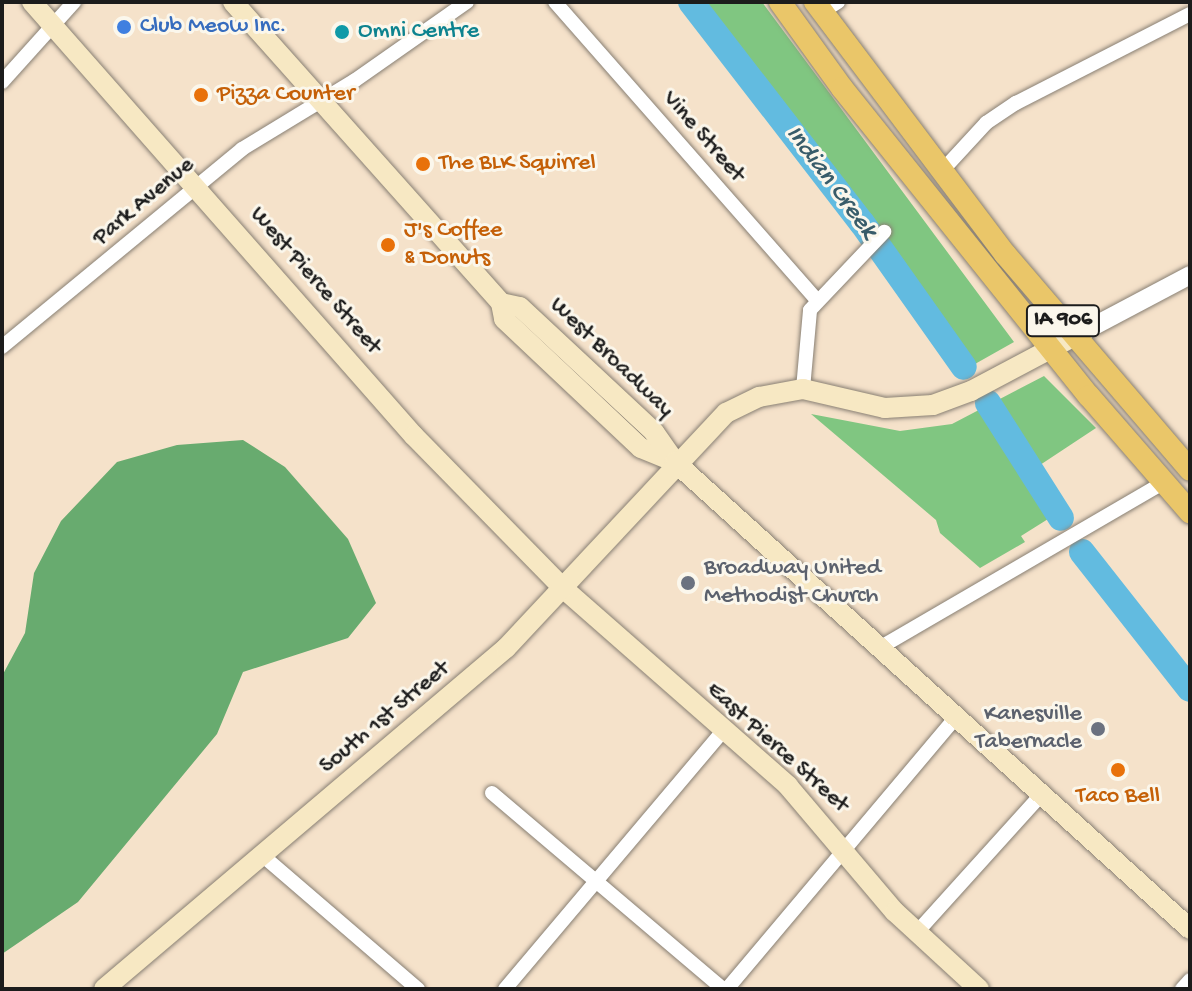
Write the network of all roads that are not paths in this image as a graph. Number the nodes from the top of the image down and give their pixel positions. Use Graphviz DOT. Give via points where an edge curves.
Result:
graph roads {
  1 [pos="32,2"];
  2 [pos="74,2"];
  3 [pos="233,2"];
  4 [pos="467,2"];
  5 [pos="555,2"];
  6 [pos="780,2"];
  7 [pos="825,5"];
  8 [pos="1190,14"];
  9 [pos="52,24"];
  10 [pos="2,82"];
  11 [pos="320,101"];
  12 [pos="941,172"];
  13 [pos="198,184"];
  14 [pos="884,232"];
  15 [pos="1190,275"];
  16 [pos="817,300"];
  17 [pos="1075,336"];
  18 [pos="2,347"];
  19 [pos="1052,349"];
  20 [pos="803,389"];
  21 [pos="675,462"];
  22 [pos="1189,468"];
  23 [pos="1164,482"];
  24 [pos="1190,512"];
  25 [pos="563,588"];
  26 [pos="881,647"];
  27 [pos="957,716"];
  28 [pos="723,731"];
  29 [pos="492,793"];
  30 [pos="1042,794"];
  31 [pos="845,849"];
  32 [pos="262,855"];
  33 [pos="596,882"];
  34 [pos="1190,929"];
  35 [pos="918,931"];
  36 [pos="1190,980"];
  37 [pos="978,988"];
  38 [pos="104,989"];
  39 [pos="418,989"];
  40 [pos="505,989"];
  41 [pos="725,989"];
  42 [pos="1182,989"];
  1 -- 9 [label="main road, West Pierce Street"];
  2 -- 9 [label="street"];
  3 -- 11 [label="main road, West Broadway"];
  4 -- 11 [label="street, Park Avenue"];
  5 -- 16 [label="street, Vine Street"];
  6 -- 19 [label="main road, IA 906"];
  7 -- 12 [label="main road, IA 906"];
  8 -- 12 [label="street" via="1016,103 986,123"];
  9 -- 10 [label="street"];
  9 -- 13 [label="main road, West Pierce Street"];
  11 -- 13 [label="street, Park Avenue" via="283,120"];
  11 -- 21 [label="main road, West Broadway" via="501,303 504,319 641,448"];
  12 -- 17 [label="main road, IA 906"];
  13 -- 18 [label="street, Park Avenue"];
  13 -- 25 [label="main road, West Pierce Street" via="414,436"];
  14 -- 16 [label="street"];
  15 -- 17 [label="street"];
  16 -- 20 [label="street" via="806,325"];
  17 -- 19 [label="main road"];
  17 -- 22 [label="main road, IA 906"];
  19 -- 20 [label="main road" via="952,399 910,409"];
  19 -- 23 [label="main road, IA 906"];
  20 -- 21 [label="main road, South 1st Street" via="759,397 732,409"];
  21 -- 25 [label="main road, South 1st Street"];
  21 -- 26 [label="main road, West Broadway"];
  23 -- 24 [label="main road, IA 906"];
  23 -- 26 [label="street"];
  25 -- 28 [label="main road, East Pierce Street"];
  25 -- 32 [label="main road, South 1st Street" via="496,658"];
  26 -- 27 [label="main road, West Broadway"];
  27 -- 30 [label="main road, West Broadway"];
  27 -- 31 [label="street"];
  28 -- 31 [label="main road, East Pierce Street" via="788,786"];
  28 -- 33 [label="street"];
  29 -- 33 [label="street"];
  30 -- 34 [label="main road, West Broadway"];
  30 -- 35 [label="street"];
  31 -- 35 [label="main road, East Pierce Street" via="895,912"];
  31 -- 41 [label="street"];
  32 -- 38 [label="main road, South 1st Street"];
  32 -- 39 [label="street"];
  33 -- 40 [label="street"];
  33 -- 41 [label="street"];
  35 -- 37 [label="main road, East Pierce Street"];
  36 -- 42 [label="street"];
}
